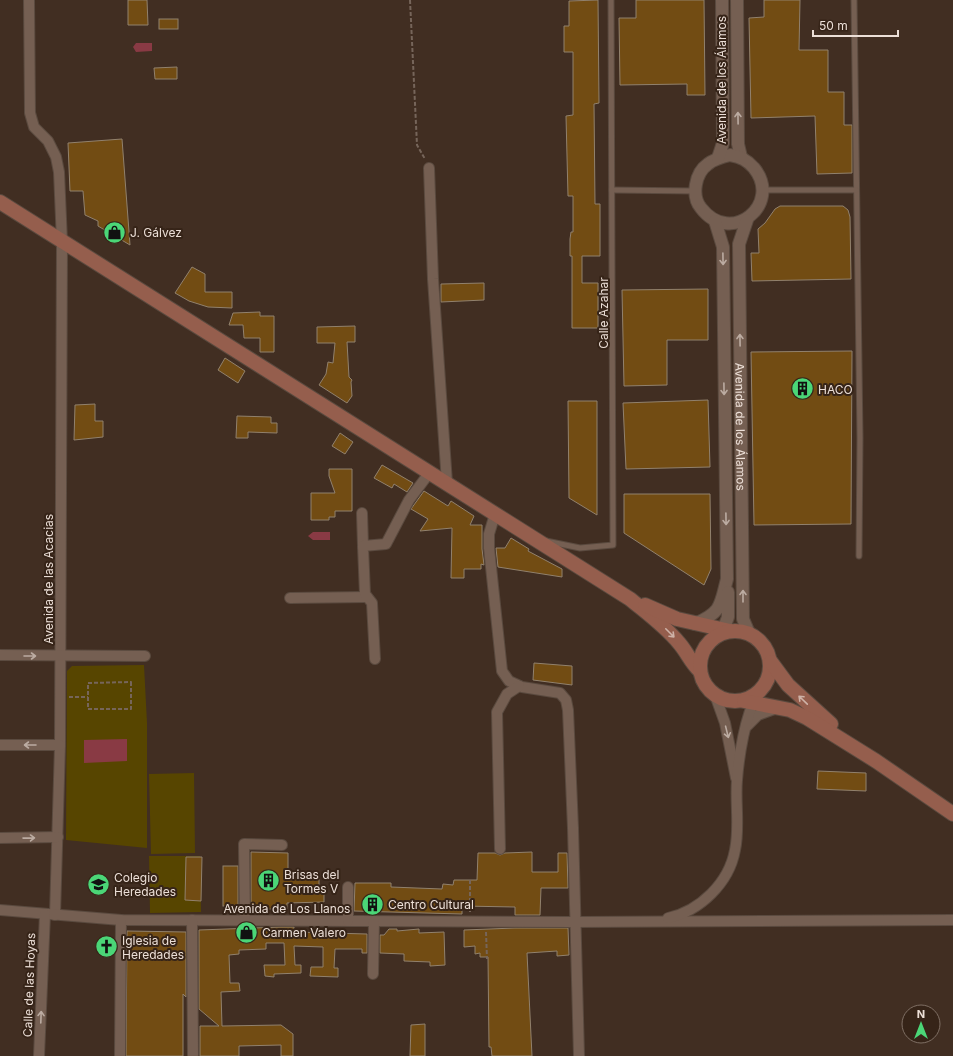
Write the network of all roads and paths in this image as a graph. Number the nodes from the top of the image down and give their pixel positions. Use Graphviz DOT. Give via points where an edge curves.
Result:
graph roads {
  1 [pos="29,0"];
  2 [pos="410,0"];
  3 [pos="611,0"];
  4 [pos="722,0"];
  5 [pos="737,0"];
  6 [pos="854,0"];
  7 [pos="741,157"];
  8 [pos="718,158"];
  9 [pos="429,168"];
  10 [pos="612,190"];
  11 [pos="762,190"];
  12 [pos="856,190"];
  13 [pos="695,191"];
  14 [pos="0,202"];
  15 [pos="747,220"];
  16 [pos="716,221"];
  17 [pos="62,242"];
  18 [pos="430,472"];
  19 [pos="447,483"];
  20 [pos="362,513"];
  21 [pos="495,514"];
  22 [pos="534,538"];
  23 [pos="363,546"];
  24 [pos="859,556"];
  25 [pos="727,579"];
  26 [pos="367,597"];
  27 [pos="290,598"];
  28 [pos="630,599"];
  29 [pos="695,624"];
  30 [pos="725,631"];
  31 [pos="749,633"];
  32 [pos="0,656"];
  33 [pos="60,656"];
  34 [pos="145,656"];
  35 [pos="375,658"];
  36 [pos="771,662"];
  37 [pos="700,671"];
  38 [pos="519,686"];
  39 [pos="715,695"];
  40 [pos="60,697"];
  41 [pos="88,697"];
  42 [pos="751,699"];
  43 [pos="778,707"];
  44 [pos="746,728"];
  45 [pos="0,745"];
  46 [pos="60,745"];
  47 [pos="876,761"];
  48 [pos="737,780"];
  49 [pos="953,814"];
  50 [pos="0,838"];
  51 [pos="58,838"];
  52 [pos="282,845"];
  53 [pos="500,849"];
  54 [pos="470,880"];
  55 [pos="348,887"];
  56 [pos="0,910"];
  57 [pos="45,914"];
  58 [pos="55,915"];
  59 [pos="120,920"];
  60 [pos="192,920"];
  61 [pos="245,920"];
  62 [pos="953,920"];
  63 [pos="348,921"];
  64 [pos="374,921"];
  65 [pos="470,922"];
  66 [pos="486,922"];
  67 [pos="574,922"];
  68 [pos="655,922"];
  69 [pos="487,959"];
  70 [pos="373,974"];
  71 [pos="39,1056"];
  72 [pos="120,1056"];
  73 [pos="193,1056"];
  74 [pos="578,1056"];
  1 -- 17 [label="street, Avenida de las Acacias" via="30,114 34,127 48,141 56,157"];
  2 -- 9 [label="path" via="418,145"];
  3 -- 10 [label="lane, Calle Azahar"];
  4 -- 8 [label="street, Avenida de los Álamos" via="723,143"];
  7 -- 5 [label="street, Avenida de los Álamos, one-way" via="738,144"];
  6 -- 12 [label="lane"];
  7 -- 8 [label="street" via="730,155"];
  7 -- 11 [label="street" via="758,174"];
  8 -- 13 [label="street" via="702,170 696,180"];
  9 -- 19 [label="street" via="433,279"];
  10 -- 13 [label="lane"];
  10 -- 22 [label="lane, Calle Azahar" via="613,545 580,548"];
  11 -- 12 [label="lane"];
  11 -- 15 [label="street" via="761,200"];
  12 -- 24 [label="lane"];
  13 -- 16 [label="street" via="699,206 707,216"];
  14 -- 17 [label="main road"];
  15 -- 16 [label="street" via="725,224"];
  31 -- 15 [label="street, Avenida de los Álamos, one-way" via="743,619 739,244"];
  16 -- 25 [label="street, Avenida de los Álamos, one-way" via="722,247"];
  17 -- 18 [label="main road"];
  17 -- 33 [label="street, Avenida de las Acacias"];
  18 -- 19 [label="main road"];
  18 -- 23 [label="street" via="409,500 386,544"];
  19 -- 21 [label="main road"];
  20 -- 23 [label="street"];
  21 -- 22 [label="main road"];
  21 -- 38 [label="street" via="488,534 488,548 502,671 509,681"];
  22 -- 28 [label="main road"];
  23 -- 26 [label="street"];
  25 -- 29 [label="street, Avenida de los Álamos" via="718,611"];
  25 -- 30 [label="street, Avenida de los Álamos" via="728,617"];
  26 -- 27 [label="street"];
  26 -- 35 [label="street" via="372,603"];
  28 -- 29 [label="main road"];
  28 -- 37 [label="main road, one-way" via="681,644 691,663"];
  29 -- 30 [label="main road"];
  30 -- 31 [label="main road"];
  30 -- 37 [label="main road" via="707,644 700,662"];
  31 -- 36 [label="main road" via="764,645"];
  32 -- 33 [label="street, one-way"];
  33 -- 34 [label="street"];
  33 -- 40 [label="street, Avenida de las Acacias"];
  36 -- 42 [label="main road" via="770,674 765,685"];
  47 -- 36 [label="main road, one-way" via="812,709 788,685"];
  37 -- 39 [label="main road" via="708,688"];
  38 -- 53 [label="street" via="507,694 497,712"];
  38 -- 67 [label="street" via="560,693 566,700 573,828"];
  39 -- 42 [label="main road" via="734,702"];
  39 -- 48 [label="street, one-way" via="731,746 732,764"];
  40 -- 41 [label="path"];
  40 -- 46 [label="street, Avenida de las Acacias"];
  41 -- 41 [label="path" via="88,709 131,709 131,682 88,682"];
  42 -- 43 [label="main road"];
  42 -- 44 [label="street"];
  43 -- 44 [label="street" via="758,716"];
  43 -- 47 [label="main road" via="807,718"];
  44 -- 48 [label="street"];
  46 -- 45 [label="street, one-way"];
  46 -- 51 [label="street, Avenida de las Acacias"];
  47 -- 49 [label="main road"];
  48 -- 68 [label="street" via="735,850 728,871 709,896 694,908"];
  50 -- 51 [label="street, one-way"];
  51 -- 58 [label="street, Avenida de las Acacias"];
  52 -- 61 [label="street" via="244,844"];
  54 -- 65 [label="path"];
  55 -- 63 [label="street"];
  56 -- 57 [label="street, Avenida de Los Llanos"];
  57 -- 58 [label="street, Avenida de Los Llanos"];
  71 -- 57 [label="street, Calle de las Hoyas, one-way"];
  58 -- 59 [label="street, Avenida de Los Llanos"];
  59 -- 60 [label="street, Avenida de Los Llanos"];
  59 -- 72 [label="street"];
  60 -- 61 [label="street, Avenida de Los Llanos"];
  60 -- 73 [label="street"];
  61 -- 63 [label="street, Avenida de Los Llanos"];
  62 -- 68 [label="street"];
  63 -- 64 [label="street, Avenida de Los Llanos"];
  64 -- 65 [label="street, Avenida de Los Llanos"];
  64 -- 70 [label="street"];
  65 -- 66 [label="street, Avenida de Los Llanos"];
  66 -- 67 [label="street, Avenida de Los Llanos"];
  66 -- 69 [label="path"];
  67 -- 68 [label="street, Avenida de Los Llanos"];
  67 -- 74 [label="street"];
}
